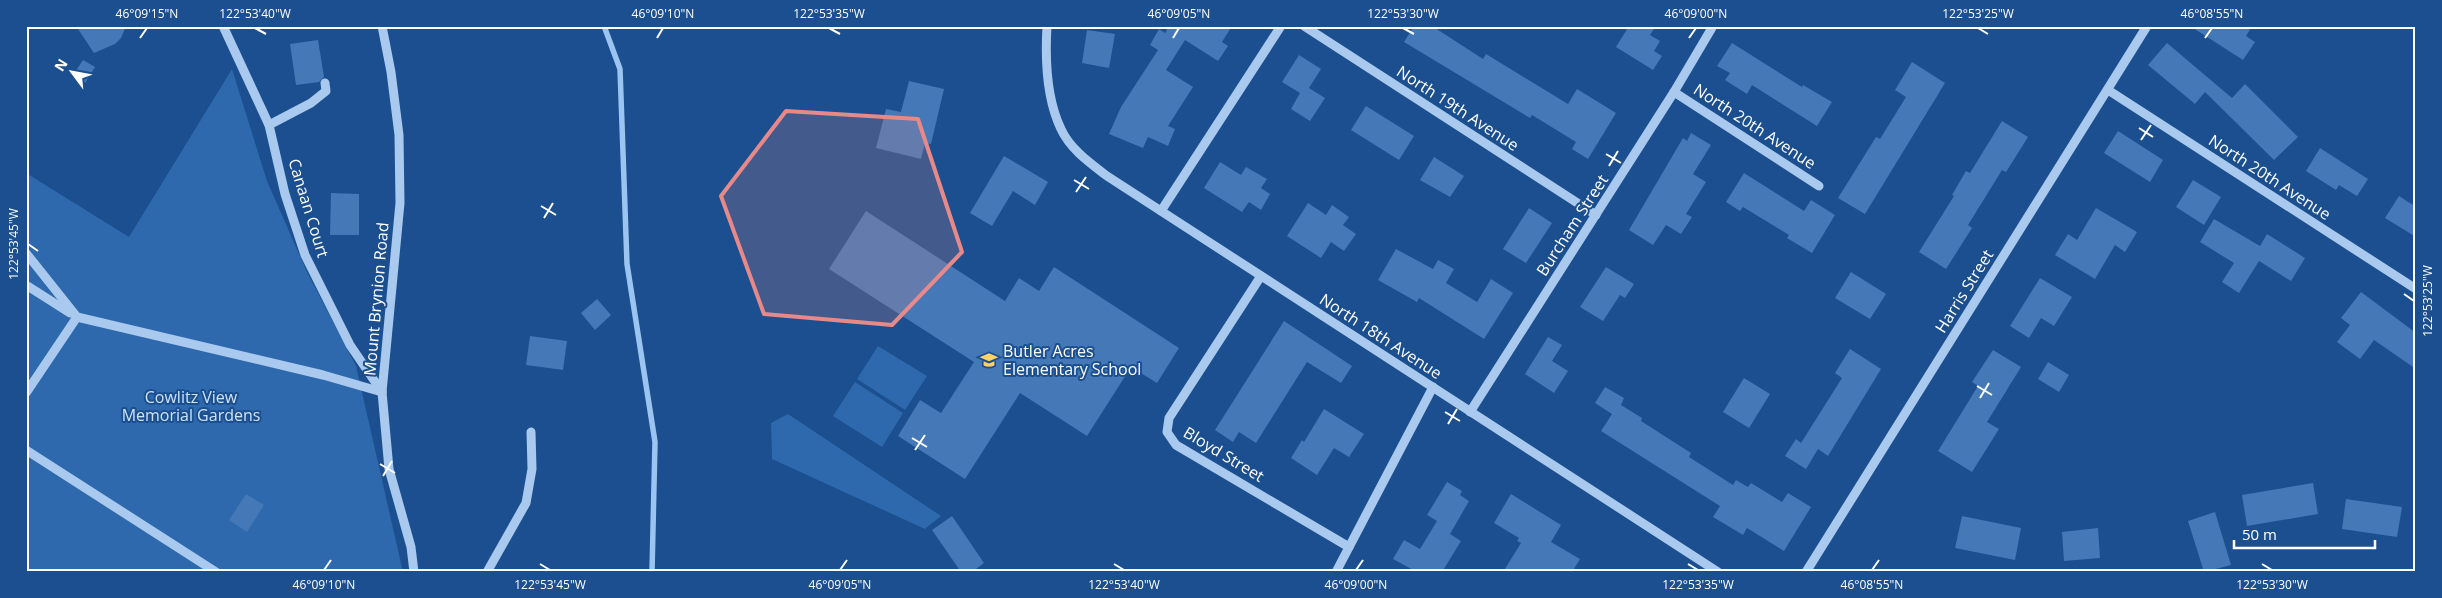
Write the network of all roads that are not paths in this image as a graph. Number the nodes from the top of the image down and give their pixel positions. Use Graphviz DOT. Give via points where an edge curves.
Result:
graph roads {
  1 [pos="222,26"];
  2 [pos="382,26"];
  3 [pos="1047,26"];
  4 [pos="1281,26"];
  5 [pos="1304,26"];
  6 [pos="1713,26"];
  7 [pos="2147,26"];
  8 [pos="325,83"];
  9 [pos="2108,90"];
  10 [pos="1674,92"];
  11 [pos="269,125"];
  12 [pos="1819,186"];
  13 [pos="1161,211"];
  14 [pos="1596,215"];
  15 [pos="26,253"];
  16 [pos="1261,276"];
  17 [pos="26,285"];
  18 [pos="2416,289"];
  19 [pos="77,317"];
  20 [pos="1432,387"];
  21 [pos="382,392"];
  22 [pos="26,393"];
  23 [pos="1470,412"];
  24 [pos="530,432"];
  25 [pos="26,450"];
  26 [pos="1349,547"];
  27 [pos="210,570"];
  28 [pos="414,572"];
  29 [pos="487,572"];
  30 [pos="1336,572"];
  31 [pos="1718,572"];
  32 [pos="1806,572"];
  1 -- 11 [label="street, Canaan Court"];
  2 -- 21 [label="street, Mount Brynion Road" via="398,135 400,203"];
  3 -- 13 [label="street, North 18th Avenue" via="1046,70 1052,104 1062,130 1082,156"];
  4 -- 13 [label="street"];
  5 -- 14 [label="street, North 19th Avenue"];
  6 -- 10 [label="street, Burcham Street"];
  7 -- 9 [label="street, Harris Street"];
  8 -- 11 [label="street" via="326,91 311,103"];
  9 -- 18 [label="street, North 20th Avenue"];
  9 -- 32 [label="street, Harris Street"];
  10 -- 12 [label="street, North 20th Avenue"];
  10 -- 14 [label="street, Burcham Street"];
  11 -- 21 [label="street, Canaan Court" via="285,194 305,255 350,345"];
  13 -- 16 [label="street, North 18th Avenue"];
  14 -- 23 [label="street, Burcham Street"];
  15 -- 19 [label="street"];
  16 -- 20 [label="street, North 18th Avenue"];
  16 -- 26 [label="street, Bloyd Street" via="1169,418 1167,432 1176,445"];
  17 -- 19 [label="street"];
  19 -- 21 [label="street" via="323,374"];
  19 -- 22 [label="street"];
  20 -- 23 [label="street, North 18th Avenue"];
  20 -- 26 [label="street"];
  21 -- 28 [label="street, Mount Brynion Road" via="389,469 411,547"];
  23 -- 31 [label="street, North 18th Avenue"];
  24 -- 29 [label="street" via="532,469 526,503"];
  25 -- 27 [label="street"];
  26 -- 30 [label="street"];
}
